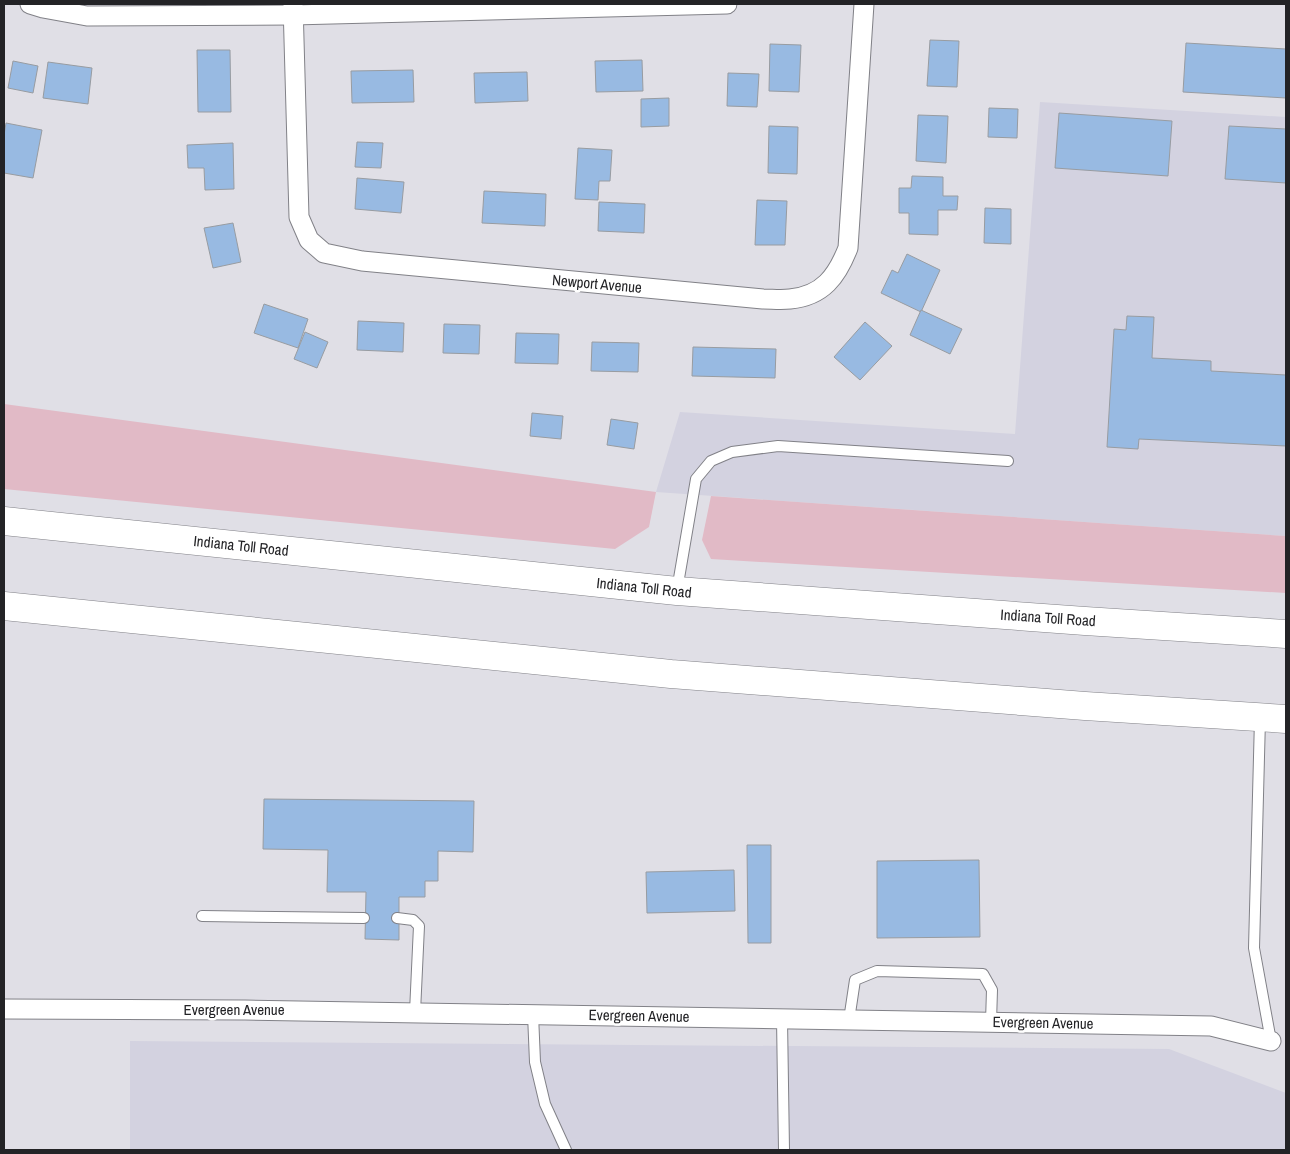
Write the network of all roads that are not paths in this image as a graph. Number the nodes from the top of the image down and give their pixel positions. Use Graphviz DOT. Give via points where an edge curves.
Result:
graph roads {
  1 [pos="30,4"];
  2 [pos="727,4"];
  3 [pos="864,4"];
  4 [pos="647,5"];
  5 [pos="293,10"];
  6 [pos="1008,462"];
  7 [pos="4,522"];
  8 [pos="677,591"];
  9 [pos="4,606"];
  10 [pos="1286,634"];
  11 [pos="1273,718"];
  12 [pos="202,916"];
  13 [pos="364,918"];
  14 [pos="397,918"];
  15 [pos="4,1009"];
  16 [pos="415,1012"];
  17 [pos="533,1014"];
  18 [pos="782,1018"];
  19 [pos="849,1020"];
  20 [pos="991,1022"];
  21 [pos="1271,1041"];
  22 [pos="566,1150"];
  23 [pos="784,1150"];
  1 -- 5 [label="street" via="87,16"];
  2 -- 4 [label="street"];
  3 -- 5 [label="street, Newport Avenue" via="848,248 830,281 814,294 790,300 362,261 324,253 309,240 299,217"];
  4 -- 5 [label="street"];
  6 -- 8 [label="lane" via="778,446 732,452 711,462 696,479"];
  7 -- 8 [label="highway, Indiana Toll Road"];
  8 -- 10 [label="highway, Indiana Toll Road"];
  9 -- 11 [label="highway" via="671,674"];
  11 -- 21 [label="lane" via="1254,948"];
  12 -- 13 [label="lane"];
  14 -- 16 [label="lane" via="413,920 419,926"];
  15 -- 16 [label="street, Evergreen Avenue"];
  16 -- 17 [label="street, Evergreen Avenue"];
  17 -- 18 [label="street, Evergreen Avenue"];
  17 -- 22 [label="lane" via="535,1062 545,1104"];
  18 -- 19 [label="street, Evergreen Avenue"];
  18 -- 23 [label="lane"];
  19 -- 20 [label="street, Evergreen Avenue"];
  19 -- 20 [label="lane" via="855,980 877,972 984,974 992,990"];
  20 -- 21 [label="street, Evergreen Avenue" via="1210,1026"];
}
